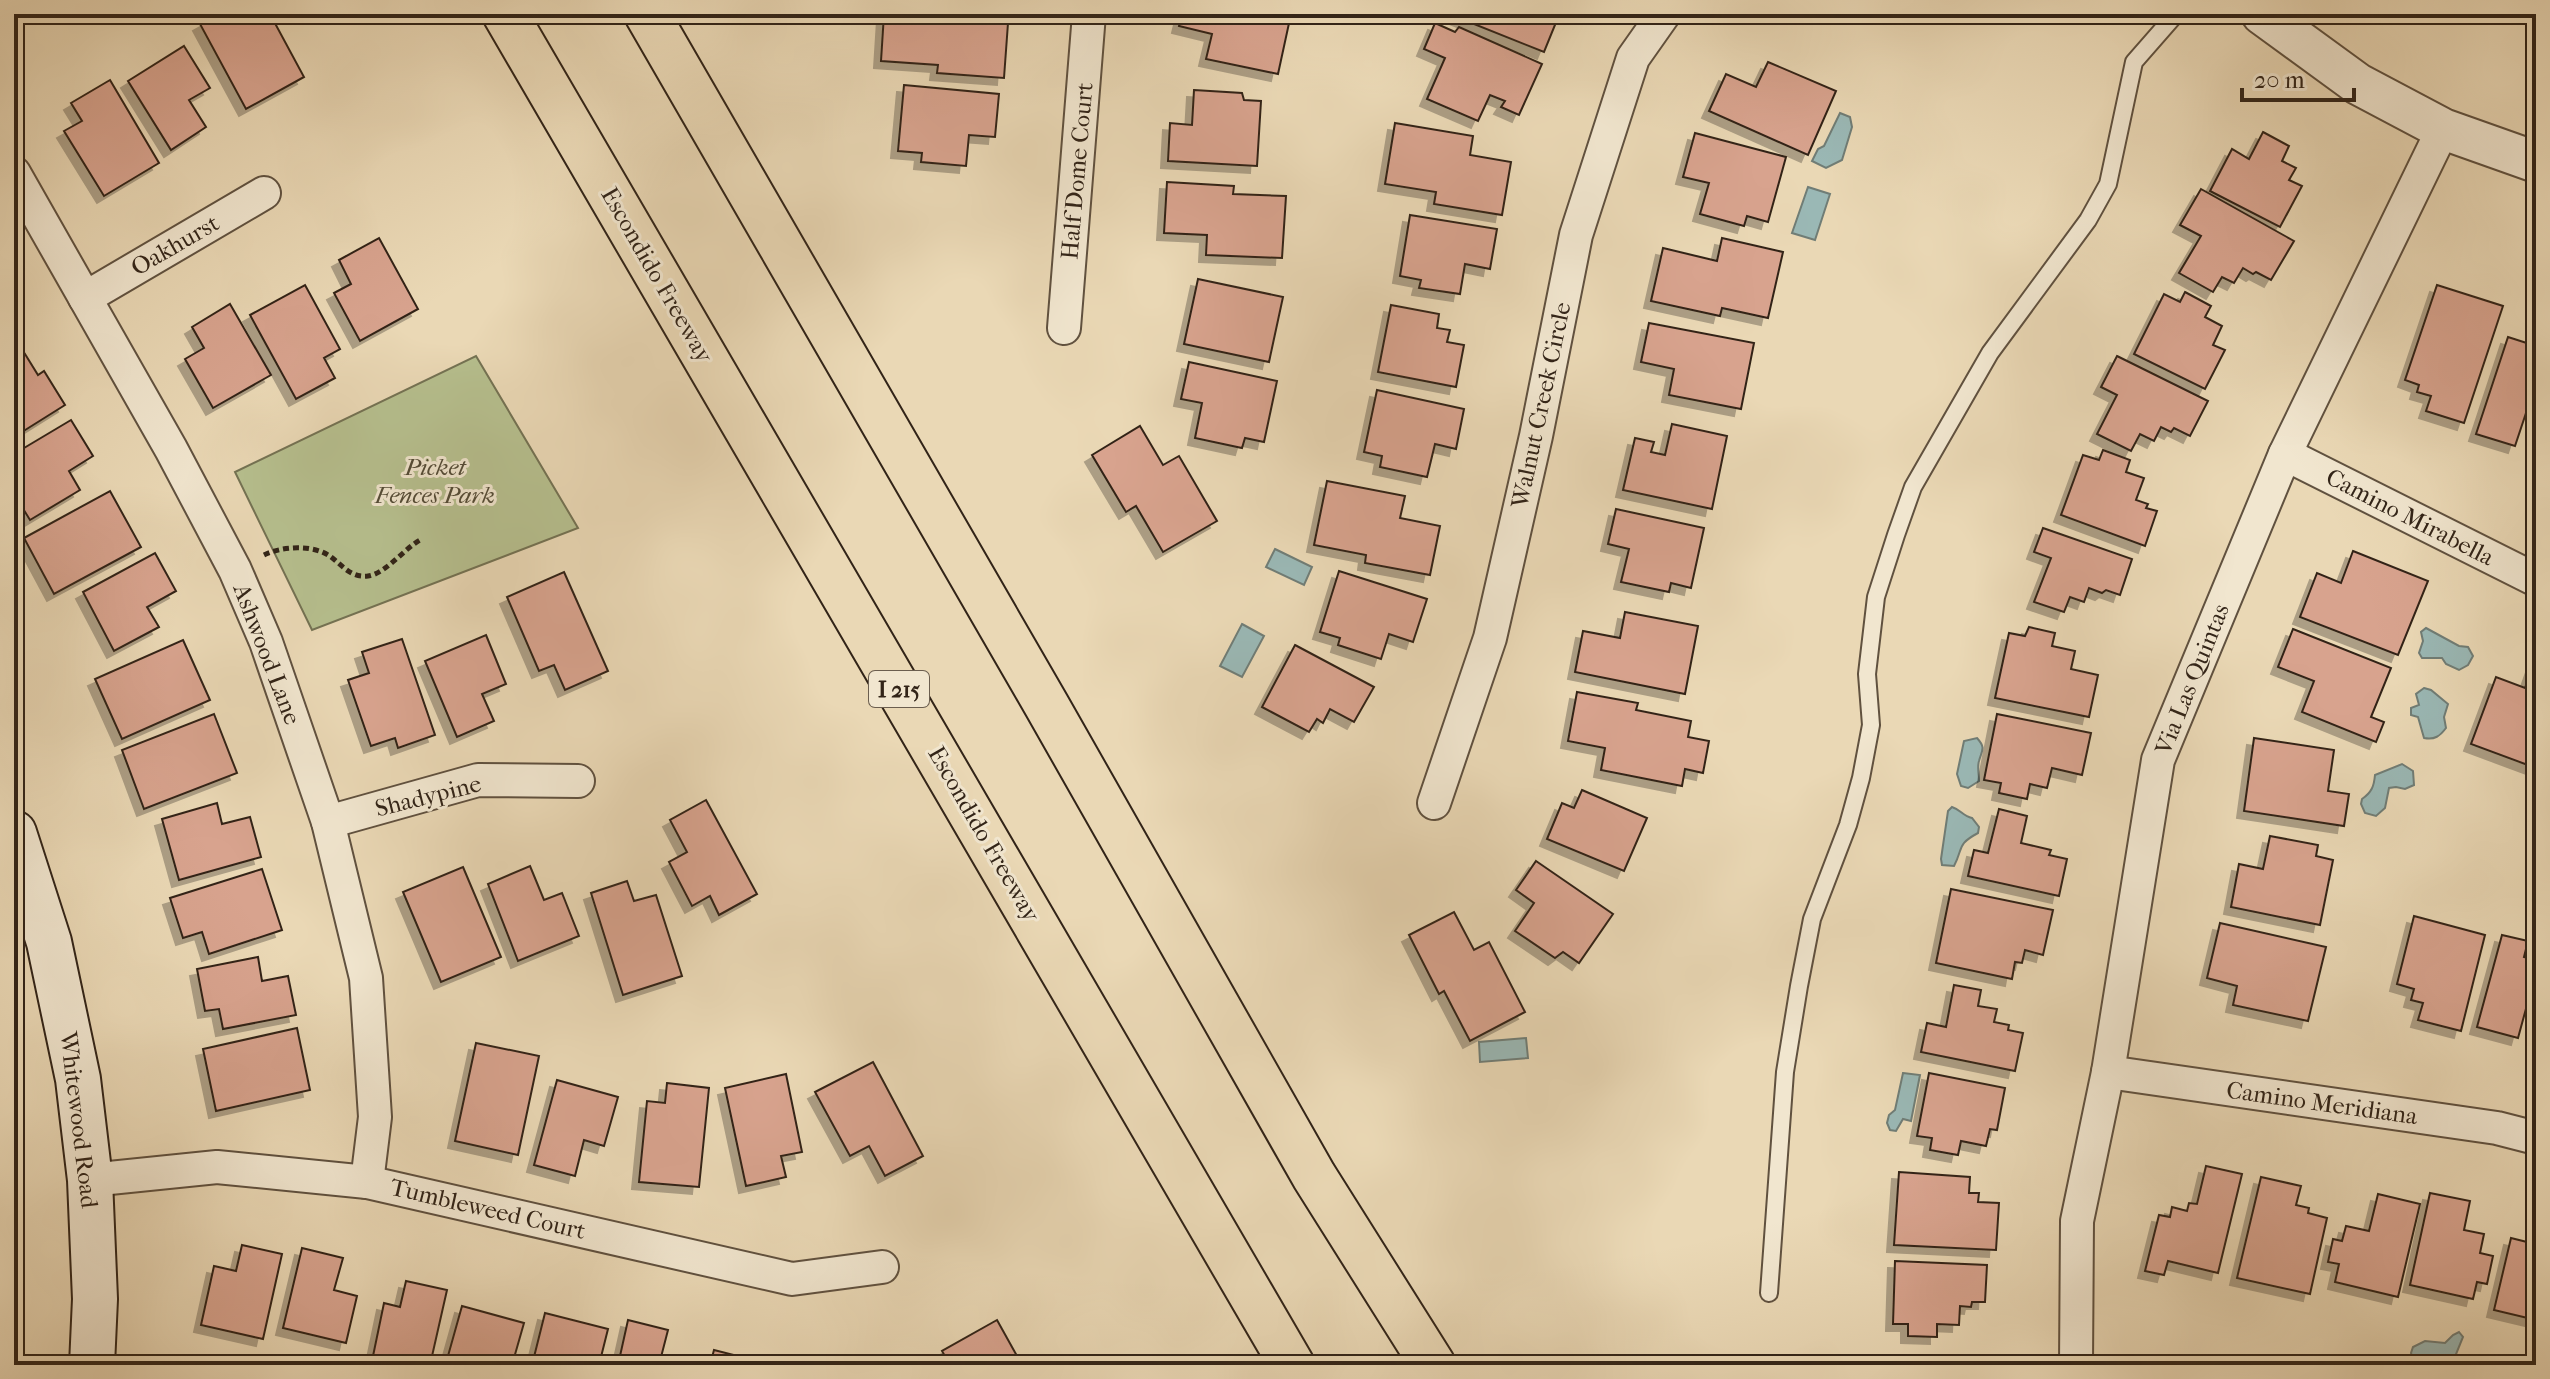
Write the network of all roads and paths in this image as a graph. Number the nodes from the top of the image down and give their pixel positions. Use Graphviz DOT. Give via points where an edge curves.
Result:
graph roads {
  1 [pos="505,14"];
  2 [pos="647,14"];
  3 [pos="1089,14"];
  4 [pos="1664,14"];
  5 [pos="2176,14"];
  6 [pos="2262,14"];
  7 [pos="2443,129"];
  8 [pos="2536,162"];
  9 [pos="14,173"];
  10 [pos="264,193"];
  11 [pos="85,298"];
  12 [pos="1064,328"];
  13 [pos="2285,454"];
  14 [pos="420,540"];
  15 [pos="235,570"];
  16 [pos="2536,580"];
  17 [pos="578,781"];
  18 [pos="1434,803"];
  19 [pos="328,822"];
  20 [pos="14,833"];
  21 [pos="2108,1072"];
  22 [pos="2536,1138"];
  23 [pos="90,1180"];
  24 [pos="367,1182"];
  25 [pos="882,1267"];
  26 [pos="1769,1293"];
  27 [pos="92,1365"];
  28 [pos="1292,1365"];
  29 [pos="1433,1365"];
  30 [pos="2076,1365"];
  1 -- 28 [label="highway, Escondido Freeway / I 215"];
  2 -- 29 [label="highway" via="1314,1176"];
  3 -- 12 [label="street, Half Dome Court"];
  4 -- 18 [label="street, Walnut Creek Circle" via="1633,58 1576,235 1490,638"];
  5 -- 26 [label="lane" via="2134,62 2108,184 2088,220 1990,353 1913,487 1876,597 1867,674 1871,725 1861,778 1812,919 1785,1072"];
  6 -- 7 [label="street" via="2358,84"];
  7 -- 8 [label="street"];
  7 -- 13 [label="street, Via Las Quintas"];
  9 -- 11 [label="street, Ashwood Lane"];
  10 -- 11 [label="street, Oakhurst"];
  11 -- 15 [label="street, Ashwood Lane"];
  13 -- 16 [label="street, Camino Mirabella"];
  13 -- 21 [label="street, Via Las Quintas" via="2158,760"];
  14 -- 15 [label="path" via="367,576 342,569 317,549 269,552"];
  15 -- 19 [label="street, Ashwood Lane" via="266,642"];
  17 -- 19 [label="street, Shadypine" via="478,780"];
  19 -- 24 [label="street, Ashwood Lane" via="366,978 375,1117"];
  20 -- 23 [label="main road, Whitewood Road" via="52,957 78,1079"];
  21 -- 22 [label="street, Camino Meridiana"];
  21 -- 30 [label="street, Via Las Quintas" via="2077,1221"];
  23 -- 24 [label="street, Tumbleweed Court" via="217,1167"];
  23 -- 27 [label="main road, Whitewood Road"];
  24 -- 25 [label="street, Tumbleweed Court" via="792,1279"];
}
